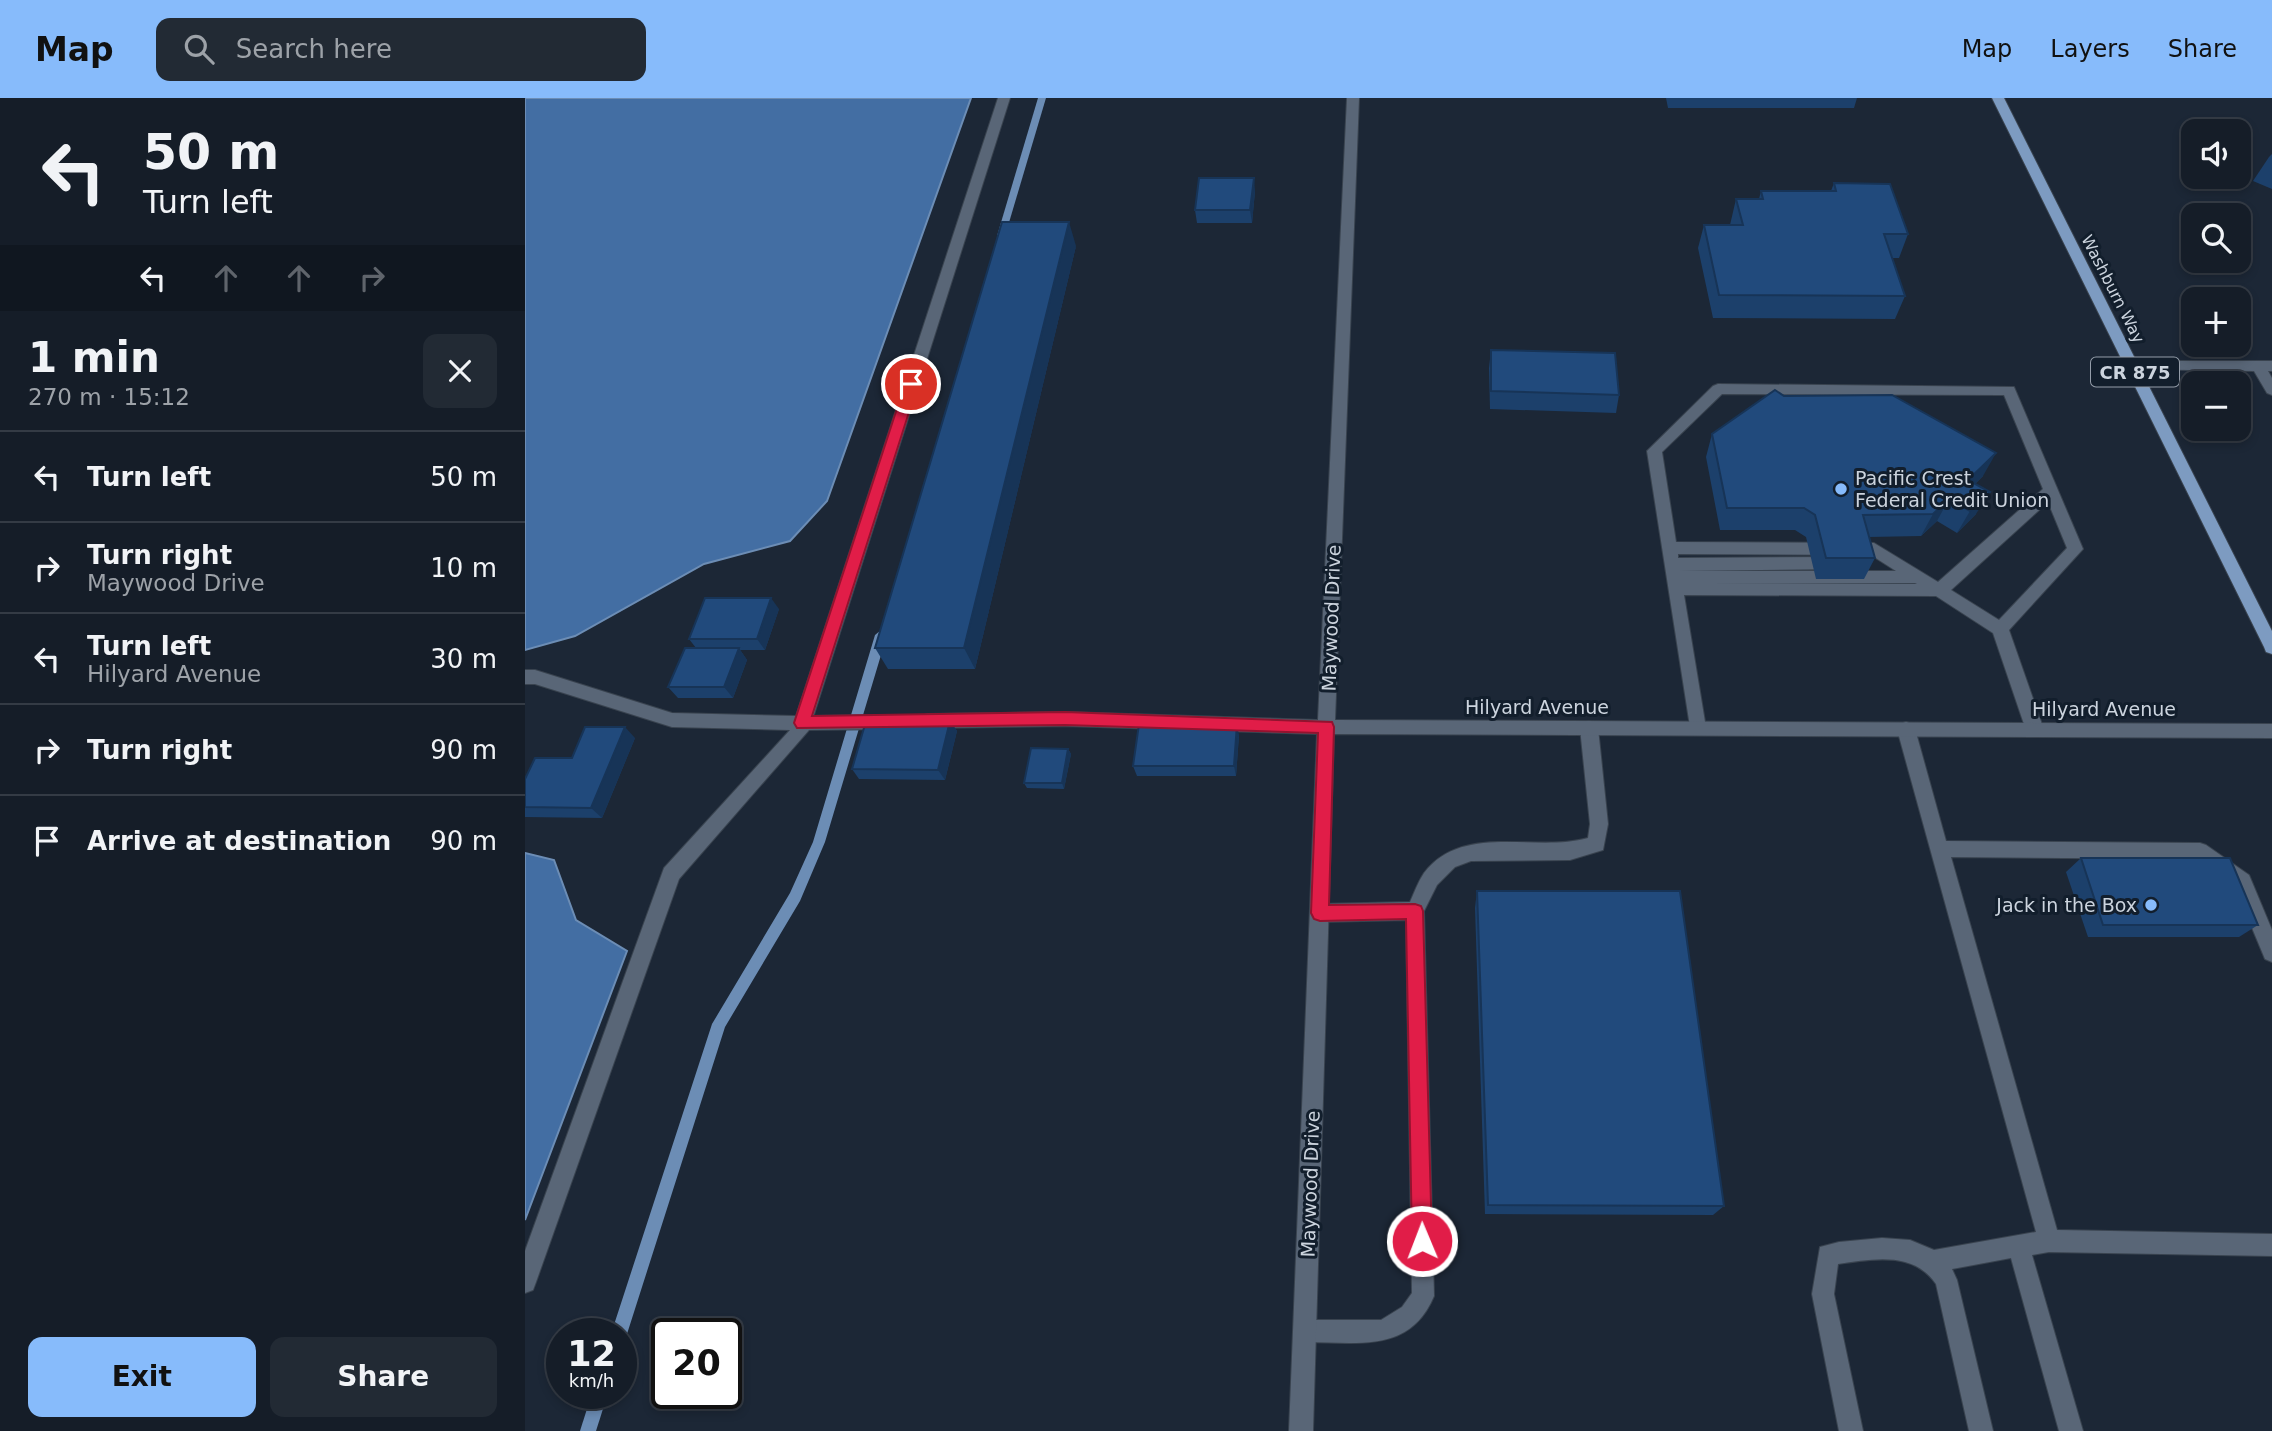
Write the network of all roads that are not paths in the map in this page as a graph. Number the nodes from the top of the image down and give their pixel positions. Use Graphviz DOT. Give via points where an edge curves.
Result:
graph roads {
  1 [pos="1004,98"];
  2 [pos="1353,98"];
  3 [pos="1998,98"];
  4 [pos="2133,366"];
  5 [pos="2265,366"];
  6 [pos="2272,390"];
  7 [pos="2050,491"];
  8 [pos="1897,563"];
  9 [pos="1672,569"];
  10 [pos="1918,577"];
  11 [pos="1940,590"];
  12 [pos="2000,629"];
  13 [pos="2272,647"];
  14 [pos="525,677"];
  15 [pos="802,723"];
  16 [pos="1326,727"];
  17 [pos="1589,728"];
  18 [pos="1697,728"];
  19 [pos="1906,729"];
  20 [pos="2035,730"];
  21 [pos="2272,730"];
  22 [pos="1940,849"];
  23 [pos="1415,911"];
  24 [pos="1320,913"];
  25 [pos="2272,953"];
  26 [pos="2049,1241"];
  27 [pos="2019,1245"];
  28 [pos="2272,1245"];
  29 [pos="1931,1261"];
  30 [pos="525,1282"];
  31 [pos="1305,1332"];
  32 [pos="1301,1431"];
  33 [pos="1851,1431"];
  34 [pos="1981,1431"];
  35 [pos="2071,1431"];
  1 -- 15 [label="street"];
  2 -- 16 [label="street, Maywood Drive"];
  3 -- 4 [label="main road, Washburn Way / CR 875"];
  4 -- 5 [label="street"];
  4 -- 13 [label="main road, Washburn Way / CR 875"];
  5 -- 6 [label="street"];
  7 -- 9 [label="street" via="2009,390 1718,389 1654,452"];
  7 -- 11 [label="street"];
  7 -- 12 [label="street" via="2075,550"];
  8 -- 9 [label="street"];
  8 -- 9 [label="street" via="1874,549"];
  8 -- 10 [label="street"];
  9 -- 10 [label="street"];
  9 -- 11 [label="street"];
  9 -- 18 [label="street"];
  10 -- 11 [label="street"];
  11 -- 12 [label="street"];
  12 -- 20 [label="street"];
  14 -- 15 [label="street, Hilyard Avenue" via="672,720"];
  15 -- 16 [label="street, Hilyard Avenue" via="1065,719"];
  15 -- 30 [label="street" via="671,874"];
  16 -- 17 [label="street, Hilyard Avenue"];
  16 -- 24 [label="street, Maywood Drive"];
  17 -- 18 [label="street, Hilyard Avenue"];
  17 -- 23 [label="street" via="1597,844 1579,852 1466,852 1440,866"];
  18 -- 19 [label="street, Hilyard Avenue"];
  19 -- 20 [label="street, Hilyard Avenue"];
  19 -- 22 [label="street"];
  20 -- 21 [label="street, Hilyard Avenue"];
  22 -- 25 [label="street" via="2200,851 2242,881"];
  22 -- 26 [label="street"];
  23 -- 24 [label="street"];
  23 -- 31 [label="street" via="1423,1296 1410,1315 1384,1332"];
  24 -- 31 [label="street, Maywood Drive"];
  26 -- 27 [label="street"];
  26 -- 28 [label="street"];
  27 -- 29 [label="street"];
  27 -- 35 [label="street"];
  29 -- 33 [label="street" via="1908,1250 1828,1255 1823,1294"];
  29 -- 34 [label="street" via="1946,1280"];
  31 -- 32 [label="street, Maywood Drive"];
}
